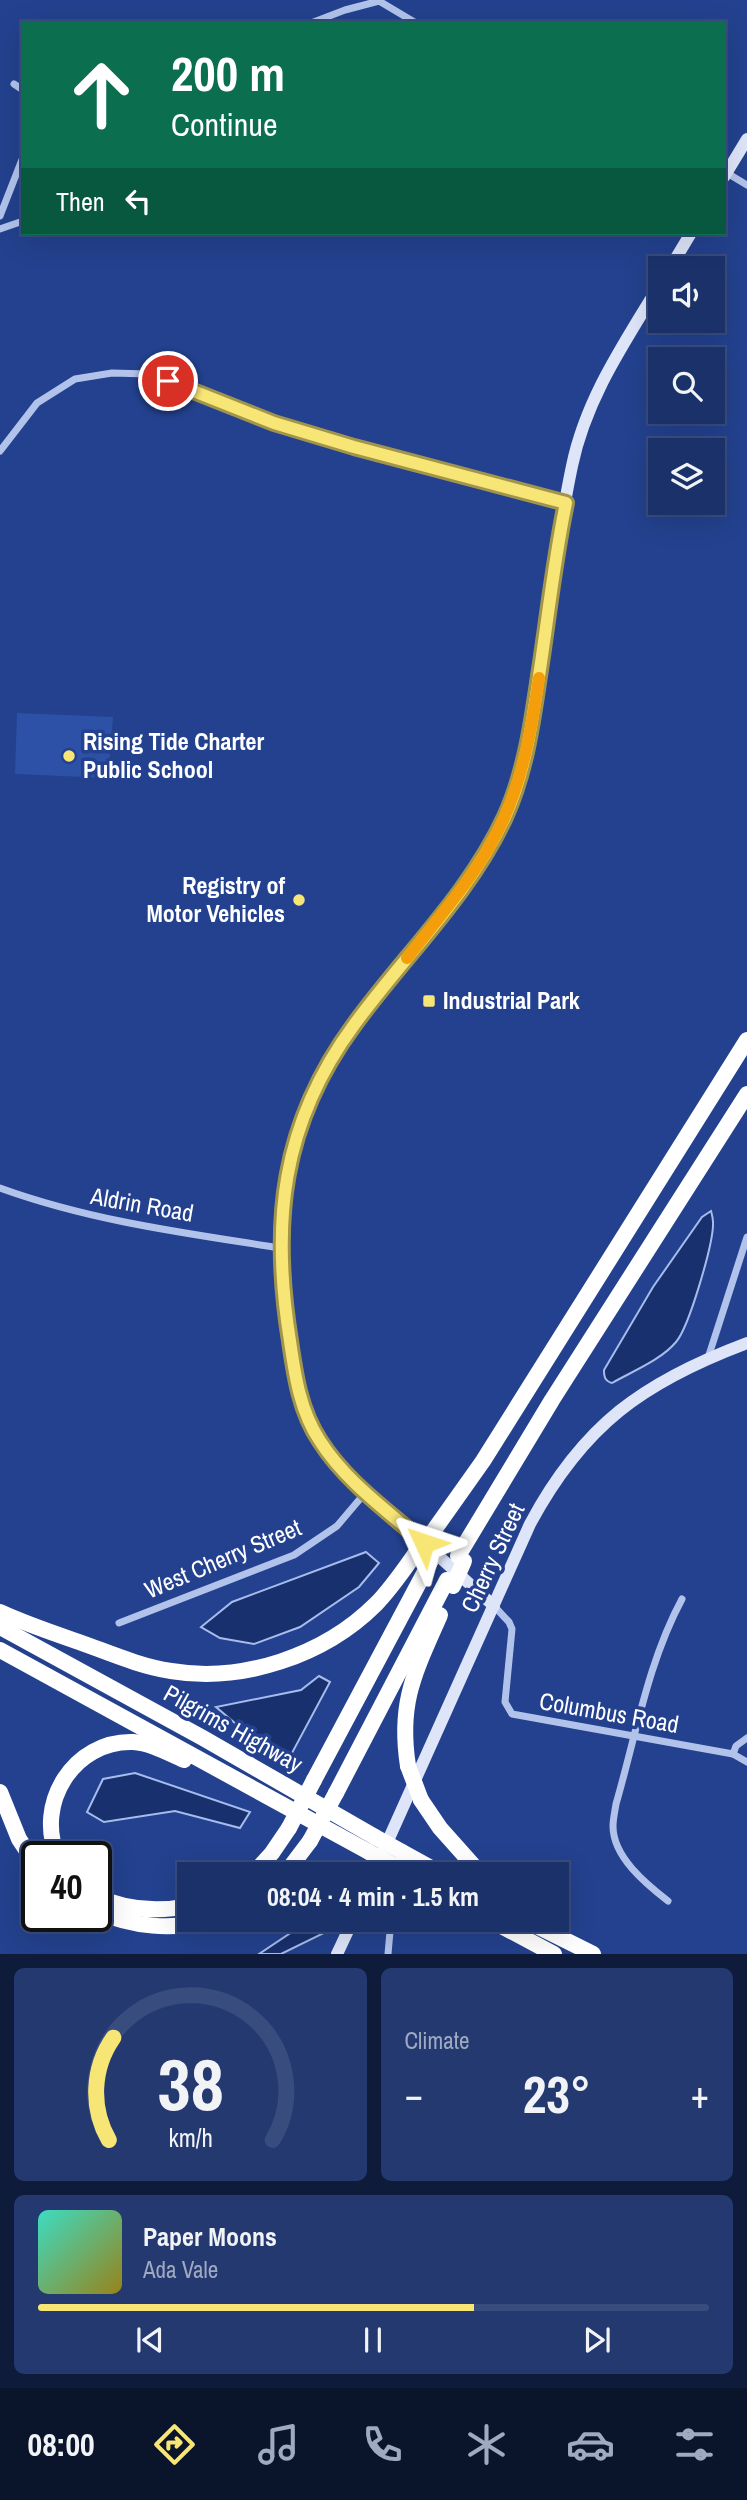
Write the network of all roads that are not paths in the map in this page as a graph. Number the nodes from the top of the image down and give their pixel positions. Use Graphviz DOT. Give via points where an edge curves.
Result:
graph roads {
  1 [pos="316,21"];
  2 [pos="413,21"];
  3 [pos="14,84"];
  4 [pos="21,89"];
  5 [pos="747,139"];
  6 [pos="21,162"];
  7 [pos="726,175"];
  8 [pos="747,185"];
  9 [pos="0,216"];
  10 [pos="21,222"];
  11 [pos="0,229"];
  12 [pos="690,235"];
  13 [pos="677,256"];
  14 [pos="648,304"];
  15 [pos="0,451"];
  16 [pos="566,503"];
  17 [pos="747,1040"];
  18 [pos="747,1094"];
  19 [pos="0,1188"];
  20 [pos="747,1237"];
  21 [pos="280,1248"];
  22 [pos="747,1343"];
  23 [pos="708,1358"];
  24 [pos="365,1493"];
  25 [pos="437,1536"];
  26 [pos="450,1583"];
  27 [pos="682,1599"];
  28 [pos="494,1606"];
  29 [pos="0,1612"];
  30 [pos="119,1623"];
  31 [pos="0,1627"];
  32 [pos="0,1650"];
  33 [pos="635,1736"];
  34 [pos="747,1738"];
  35 [pos="733,1754"];
  36 [pos="747,1762"];
  37 [pos="227,1774"];
  38 [pos="0,1792"];
  39 [pos="54,1841"];
  40 [pos="21,1842"];
  41 [pos="372,1844"];
  42 [pos="264,1862"];
  43 [pos="294,1862"];
  44 [pos="378,1862"];
  45 [pos="399,1862"];
  46 [pos="470,1862"];
  47 [pos="668,1901"];
  48 [pos="112,1903"];
  49 [pos="177,1908"];
  50 [pos="112,1917"];
  51 [pos="177,1925"];
  52 [pos="347,1932"];
  53 [pos="390,1932"];
  54 [pos="513,1932"];
  55 [pos="548,1932"];
  56 [pos="555,1932"];
  57 [pos="567,1942"];
  58 [pos="337,1954"];
  59 [pos="388,1954"];
  60 [pos="554,1954"];
  61 [pos="593,1954"];
  1 -- 2 [label="street" via="374,2"];
  3 -- 4 [label="street"];
  5 -- 7 [label="street"];
  6 -- 9 [label="street"];
  7 -- 8 [label="street"];
  10 -- 11 [label="street"];
  12 -- 13 [label="street"];
  14 -- 16 [label="street" via="597,390 572,464"];
  15 -- 16 [label="street" via="37,403 75,379 149,374 274,423"];
  16 -- 21 [label="street" via="533,718 511,802 467,881 354,1025 320,1080 290,1163"];
  17 -- 25 [label="highway"];
  18 -- 26 [label="highway, bridge" via="483,1512"];
  19 -- 21 [label="street, Aldrin Road" via="74,1213"];
  20 -- 23 [label="street"];
  21 -- 24 [label="street" via="284,1305 304,1410 339,1468"];
  22 -- 23 [label="street, Cherry Street"];
  23 -- 28 [label="street, Cherry Street" via="640,1395 602,1424 578,1451 542,1502"];
  24 -- 28 [label="street"];
  24 -- 30 [label="street, West Cherry Street" via="337,1526 294,1555"];
  25 -- 29 [label="highway, bridge" via="415,1554 376,1604 355,1622 297,1655 234,1672 150,1667"];
  25 -- 42 [label="highway, bridge" via="429,1564 289,1828"];
  26 -- 43 [label="highway, bridge"];
  26 -- 46 [label="highway, bridge" via="408,1695 403,1727 408,1766 421,1800"];
  27 -- 33 [label="street" via="666,1628"];
  28 -- 33 [label="street, Columbus Road" via="512,1629 505,1693 508,1711 517,1717"];
  28 -- 44 [label="street, Cherry Street"];
  31 -- 41 [label="highway, Pilgrims Highway" via="192,1732"];
  32 -- 37 [label="highway, Pilgrims Highway"];
  33 -- 35 [label="street, Columbus Road"];
  33 -- 47 [label="street" via="616,1804 614,1838 633,1868"];
  34 -- 35 [label="street"];
  35 -- 36 [label="street, Columbus Road"];
  37 -- 39 [label="highway" via="136,1742 109,1745 71,1770 55,1795"];
  37 -- 41 [label="highway, Pilgrims Highway"];
  38 -- 40 [label="highway"];
  41 -- 45 [label="highway, Pilgrims Highway, bridge"];
  48 -- 49 [label="highway" via="147,1909"];
  50 -- 51 [label="highway" via="145,1925"];
  52 -- 58 [label="street"];
  53 -- 59 [label="street"];
  54 -- 60 [label="highway"];
  55 -- 57 [label="highway"];
  56 -- 57 [label="highway"];
  57 -- 61 [label="highway"];
}
